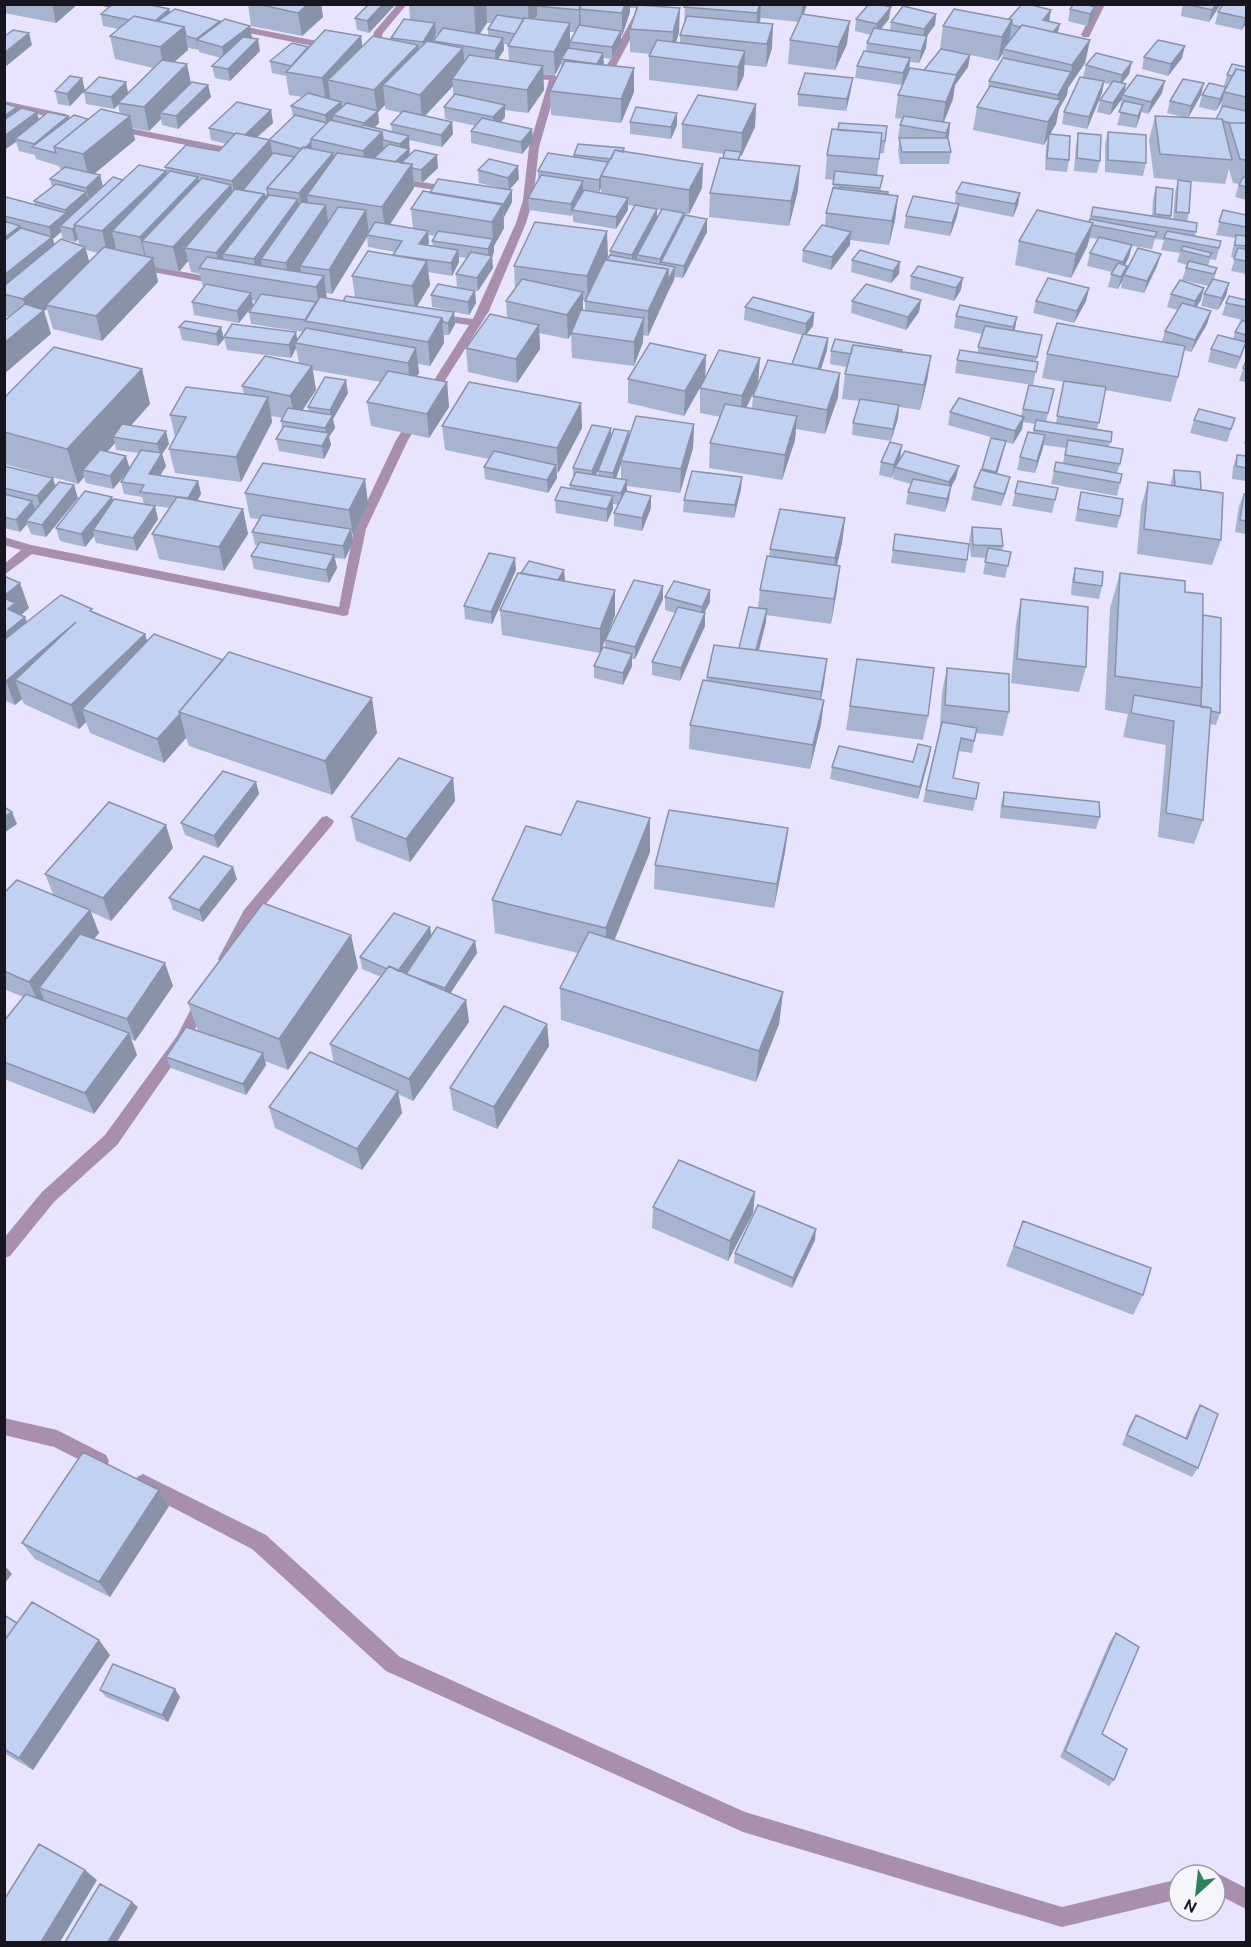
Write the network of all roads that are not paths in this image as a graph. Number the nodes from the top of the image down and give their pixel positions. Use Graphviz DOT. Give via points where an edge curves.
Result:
graph roads {
  1 [pos="99,4"];
  2 [pos="403,4"];
  3 [pos="645,4"];
  4 [pos="1101,4"];
  5 [pos="135,11"];
  6 [pos="224,26"];
  7 [pos="1086,35"];
  8 [pos="338,48"];
  9 [pos="373,55"];
  10 [pos="510,75"];
  11 [pos="593,80"];
  12 [pos="4,104"];
  13 [pos="72,119"];
  14 [pos="106,126"];
  15 [pos="254,156"];
  16 [pos="380,178"];
  17 [pos="460,191"];
  18 [pos="129,265"];
  19 [pos="236,284"];
  20 [pos="419,314"];
  21 [pos="476,323"];
  22 [pos="4,542"];
  23 [pos="30,549"];
  24 [pos="4,572"];
  25 [pos="327,821"];
  26 [pos="4,1251"];
  27 [pos="4,1426"];
  28 [pos="1227,1889"];
  29 [pos="1167,1892"];
  30 [pos="1246,1899"];
  1 -- 5 [label="street"];
  2 -- 9 [label="street" via="379,32"];
  3 -- 11 [label="street" via="603,81"];
  4 -- 7 [label="street"];
  6 -- 8 [label="street"];
  10 -- 21 [label="street" via="559,78 534,147 522,199 522,223"];
  12 -- 13 [label="street"];
  14 -- 15 [label="street"];
  16 -- 17 [label="street"];
  18 -- 19 [label="street"];
  20 -- 21 [label="street"];
  21 -- 23 [label="street" via="402,440 360,529 344,612"];
  22 -- 23 [label="street"];
  23 -- 24 [label="street"];
  25 -- 26 [label="street" via="249,914 182,1040 111,1140 48,1197"];
  27 -- 29 [label="street" via="57,1439 259,1542 393,1664 743,1822 1062,1917"];
  28 -- 30 [label="street"];
}
